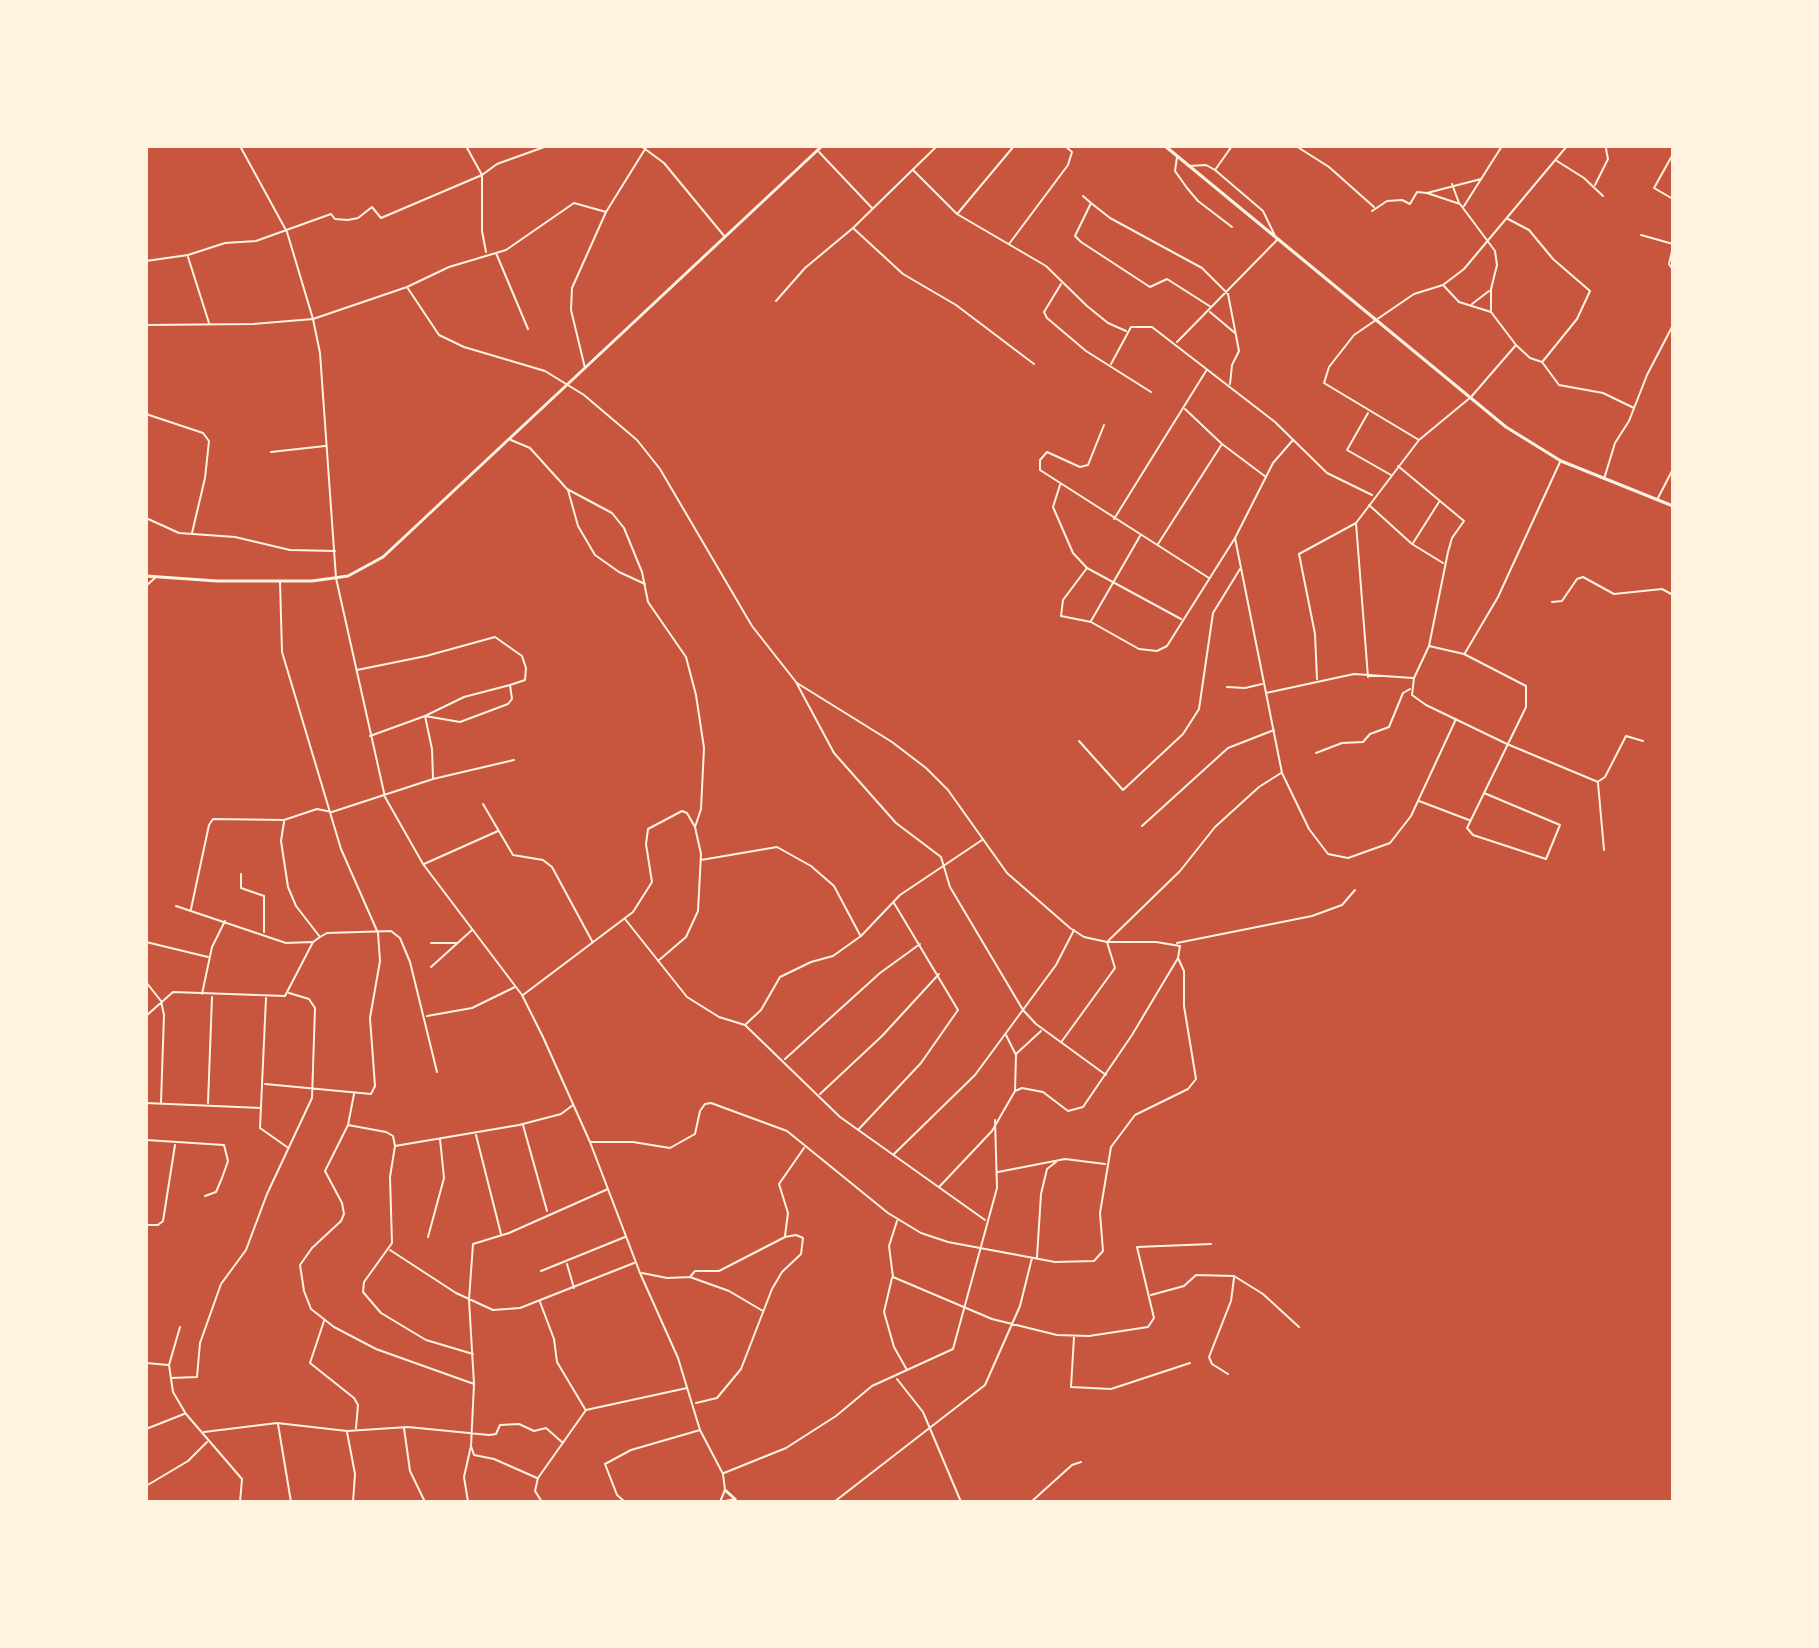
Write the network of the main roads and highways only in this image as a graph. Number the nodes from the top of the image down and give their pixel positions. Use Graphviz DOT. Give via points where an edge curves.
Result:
graph roads {
  1 [pos="822,146"];
  2 [pos="1165,146"];
  3 [pos="1673,506"];
  4 [pos="146,576"];
  5 [pos="725,1490"];
  6 [pos="736,1500"];
  1 -- 4 [label="main road" via="383,557 336,578 217,581"];
  2 -- 3 [label="main road" via="1506,427 1561,461"];
  5 -- 6 [label="main road"];
}
